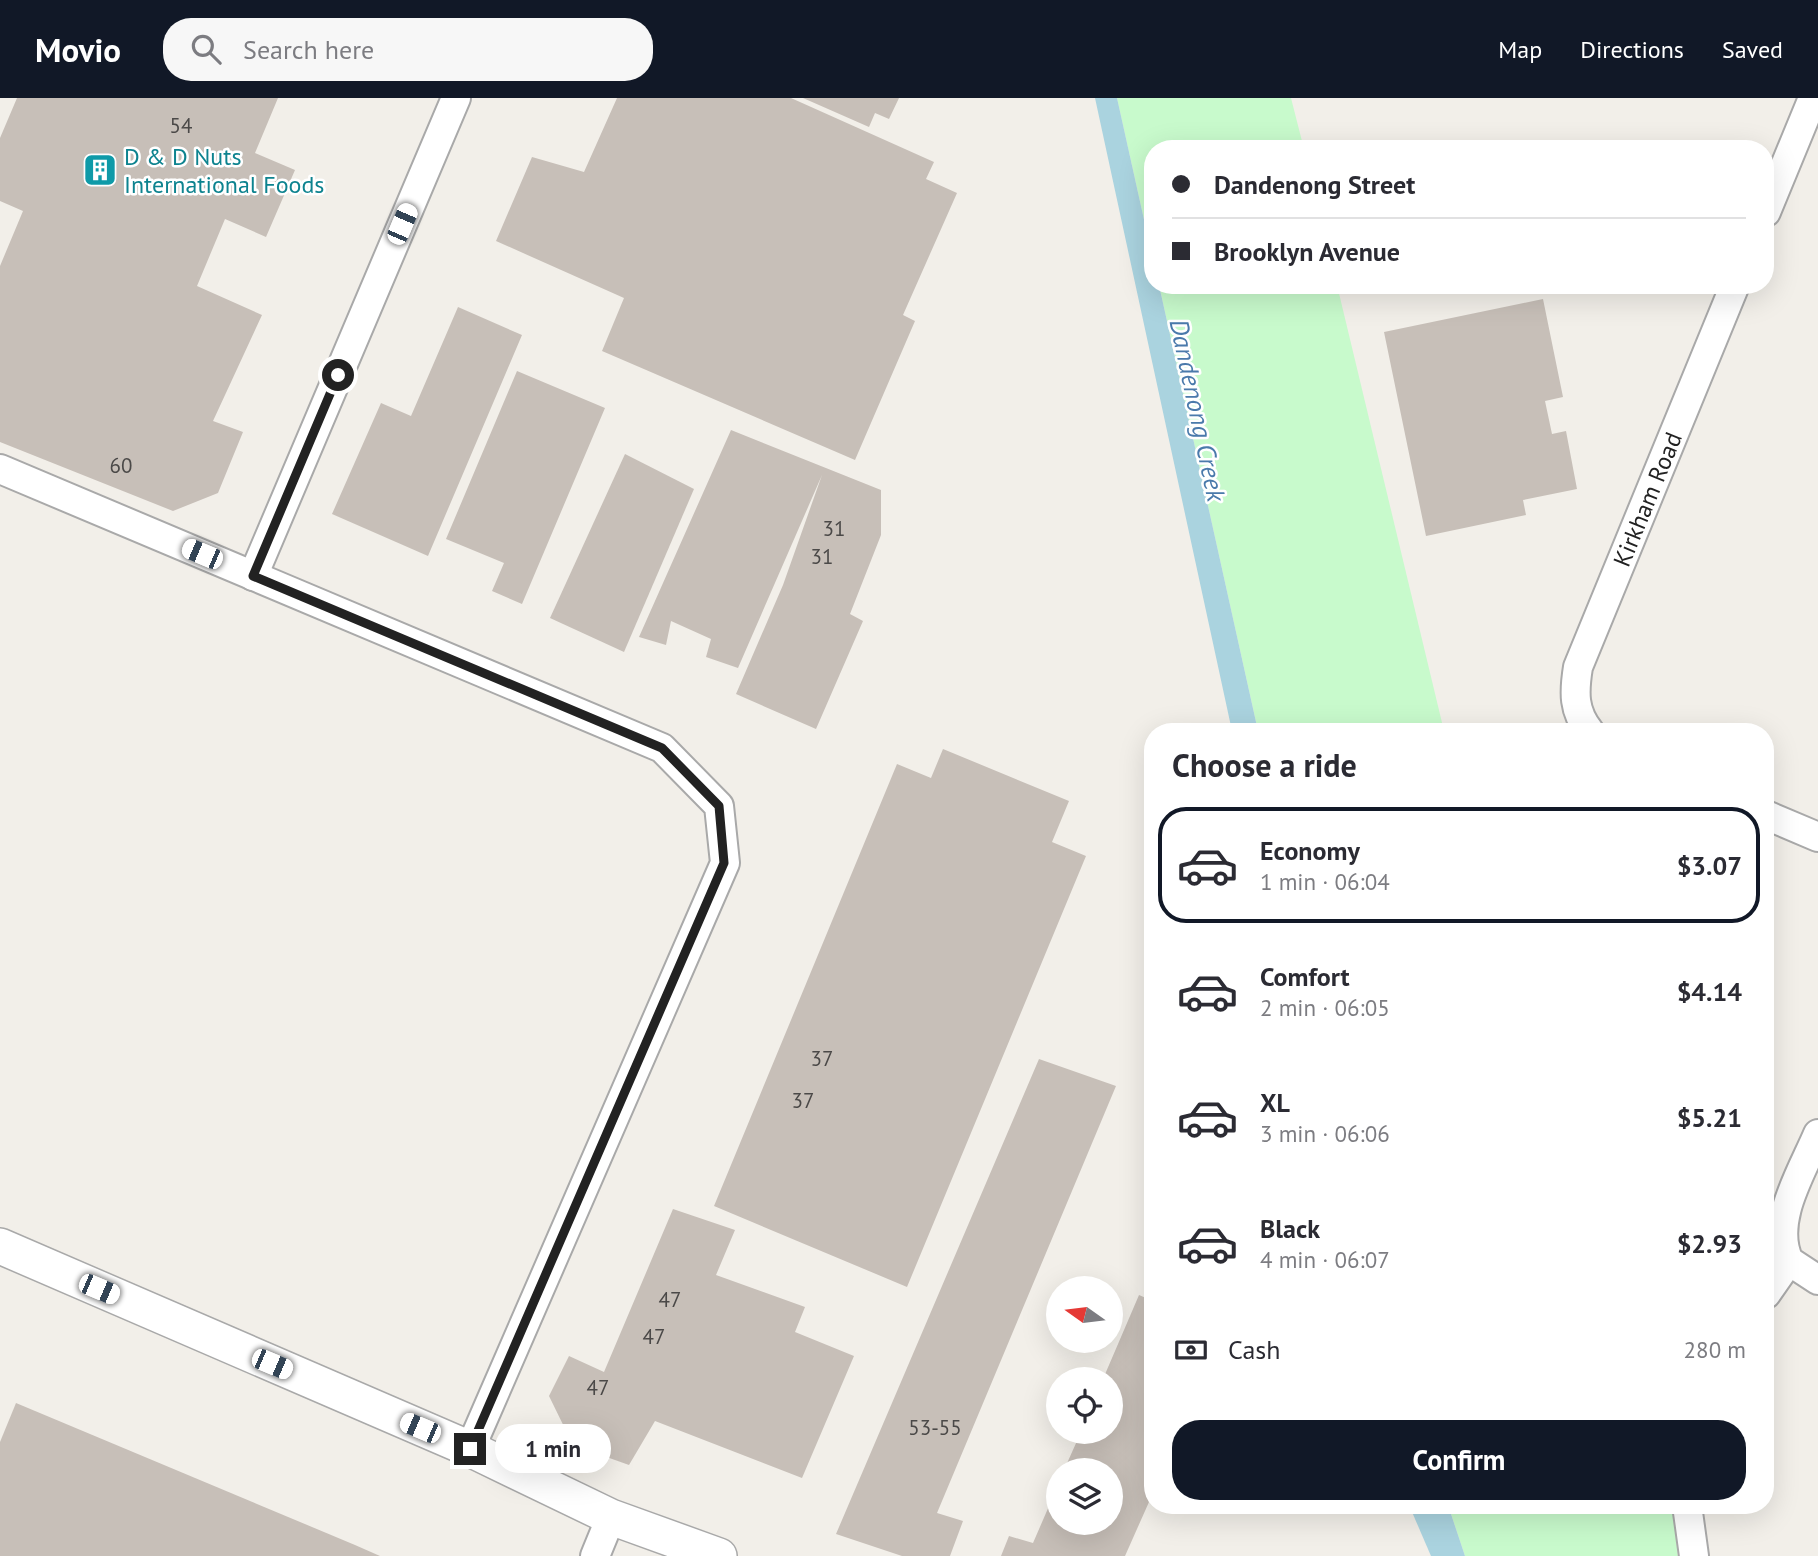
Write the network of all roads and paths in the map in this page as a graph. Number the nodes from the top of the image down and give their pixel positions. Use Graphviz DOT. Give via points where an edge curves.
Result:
graph roads {
  1 [pos="456,98"];
  2 [pos="1813,98"];
  3 [pos="1774,193"];
  4 [pos="1731,294"];
  5 [pos="0,469"];
  6 [pos="253,576"];
  7 [pos="1584,723"];
  8 [pos="1774,819"];
  9 [pos="1818,838"];
  10 [pos="1818,1135"];
  11 [pos="0,1246"];
  12 [pos="1789,1261"];
  13 [pos="1818,1280"];
  14 [pos="1774,1283"];
  15 [pos="470,1449"];
  16 [pos="1688,1514"];
  17 [pos="611,1517"];
  18 [pos="594,1556"];
  19 [pos="719,1556"];
  20 [pos="1694,1556"];
  1 -- 6 [label="street"];
  2 -- 3 [label="street"];
  4 -- 7 [label="street, Kirkham Road" via="1587,640 1574,689"];
  5 -- 6 [label="street"];
  6 -- 15 [label="street" via="662,748 719,806 724,863"];
  8 -- 9 [label="street"];
  10 -- 12 [label="street" via="1785,1217 1781,1236"];
  11 -- 15 [label="street"];
  12 -- 13 [label="street"];
  12 -- 14 [label="street"];
  15 -- 17 [label="street"];
  16 -- 20 [label="street"];
  17 -- 18 [label="street"];
  17 -- 19 [label="street"];
}
